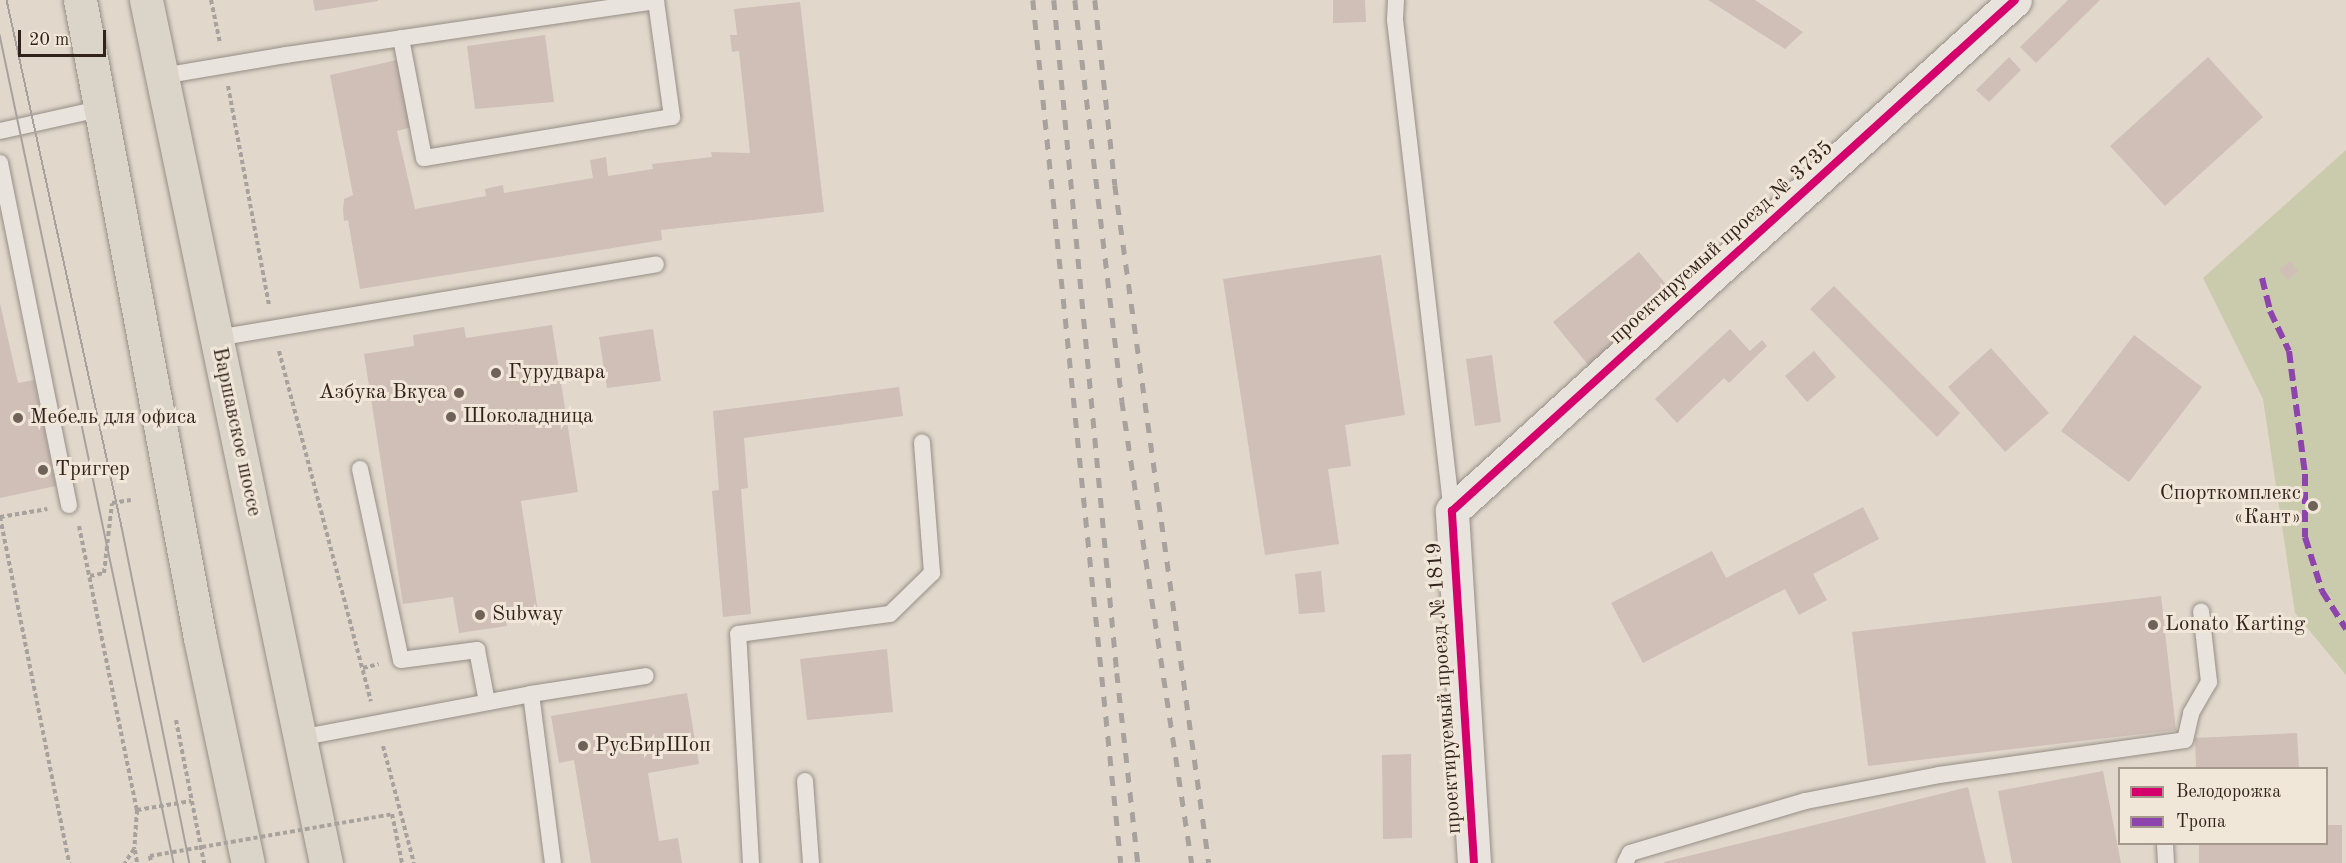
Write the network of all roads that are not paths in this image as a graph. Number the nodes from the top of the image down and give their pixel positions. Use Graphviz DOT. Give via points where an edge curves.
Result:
graph roads {
  1 [pos="80,0"];
  2 [pos="146,0"];
  3 [pos="1396,0"];
  4 [pos="2015,0"];
  5 [pos="401,38"];
  6 [pos="162,76"];
  7 [pos="99,109"];
  8 [pos="0,131"];
  9 [pos="0,163"];
  10 [pos="656,264"];
  11 [pos="216,338"];
  12 [pos="922,442"];
  13 [pos="360,470"];
  14 [pos="69,505"];
  15 [pos="1452,511"];
  16 [pos="2200,611"];
  17 [pos="646,676"];
  18 [pos="531,694"];
  19 [pos="487,702"];
  20 [pos="299,738"];
  21 [pos="805,781"];
  22 [pos="2165,845"];
  23 [pos="248,863"];
  24 [pos="326,863"];
  25 [pos="553,863"];
  26 [pos="751,863"];
  27 [pos="811,863"];
  28 [pos="1474,863"];
  29 [pos="1625,863"];
  30 [pos="2166,863"];
  1 -- 7 [label="main road"];
  2 -- 6 [label="main road, Варшавское шоссе"];
  3 -- 15 [label="lane" via="1395,20"];
  4 -- 15 [label="street, проектируемый проезд № 3735"];
  5 -- 5 [label="lane" via="424,158 672,117 656,0"];
  5 -- 6 [label="lane"];
  6 -- 11 [label="main road, Варшавское шоссе"];
  7 -- 8 [label="lane"];
  7 -- 23 [label="main road" via="200,638"];
  9 -- 14 [label="lane"];
  10 -- 11 [label="lane"];
  11 -- 20 [label="main road, Варшавское шоссе"];
  12 -- 26 [label="lane" via="932,573 890,614 738,634"];
  13 -- 19 [label="lane" via="401,660 477,650"];
  15 -- 28 [label="street, проектируемый проезд № 1819"];
  16 -- 29 [label="lane" via="2209,682 2191,713 2185,741 1939,776 1805,801 1630,853"];
  17 -- 18 [label="lane"];
  18 -- 19 [label="lane"];
  18 -- 25 [label="lane"];
  19 -- 20 [label="lane"];
  20 -- 24 [label="main road, Варшавское шоссе"];
  21 -- 27 [label="lane"];
  22 -- 30 [label="lane"];
}
